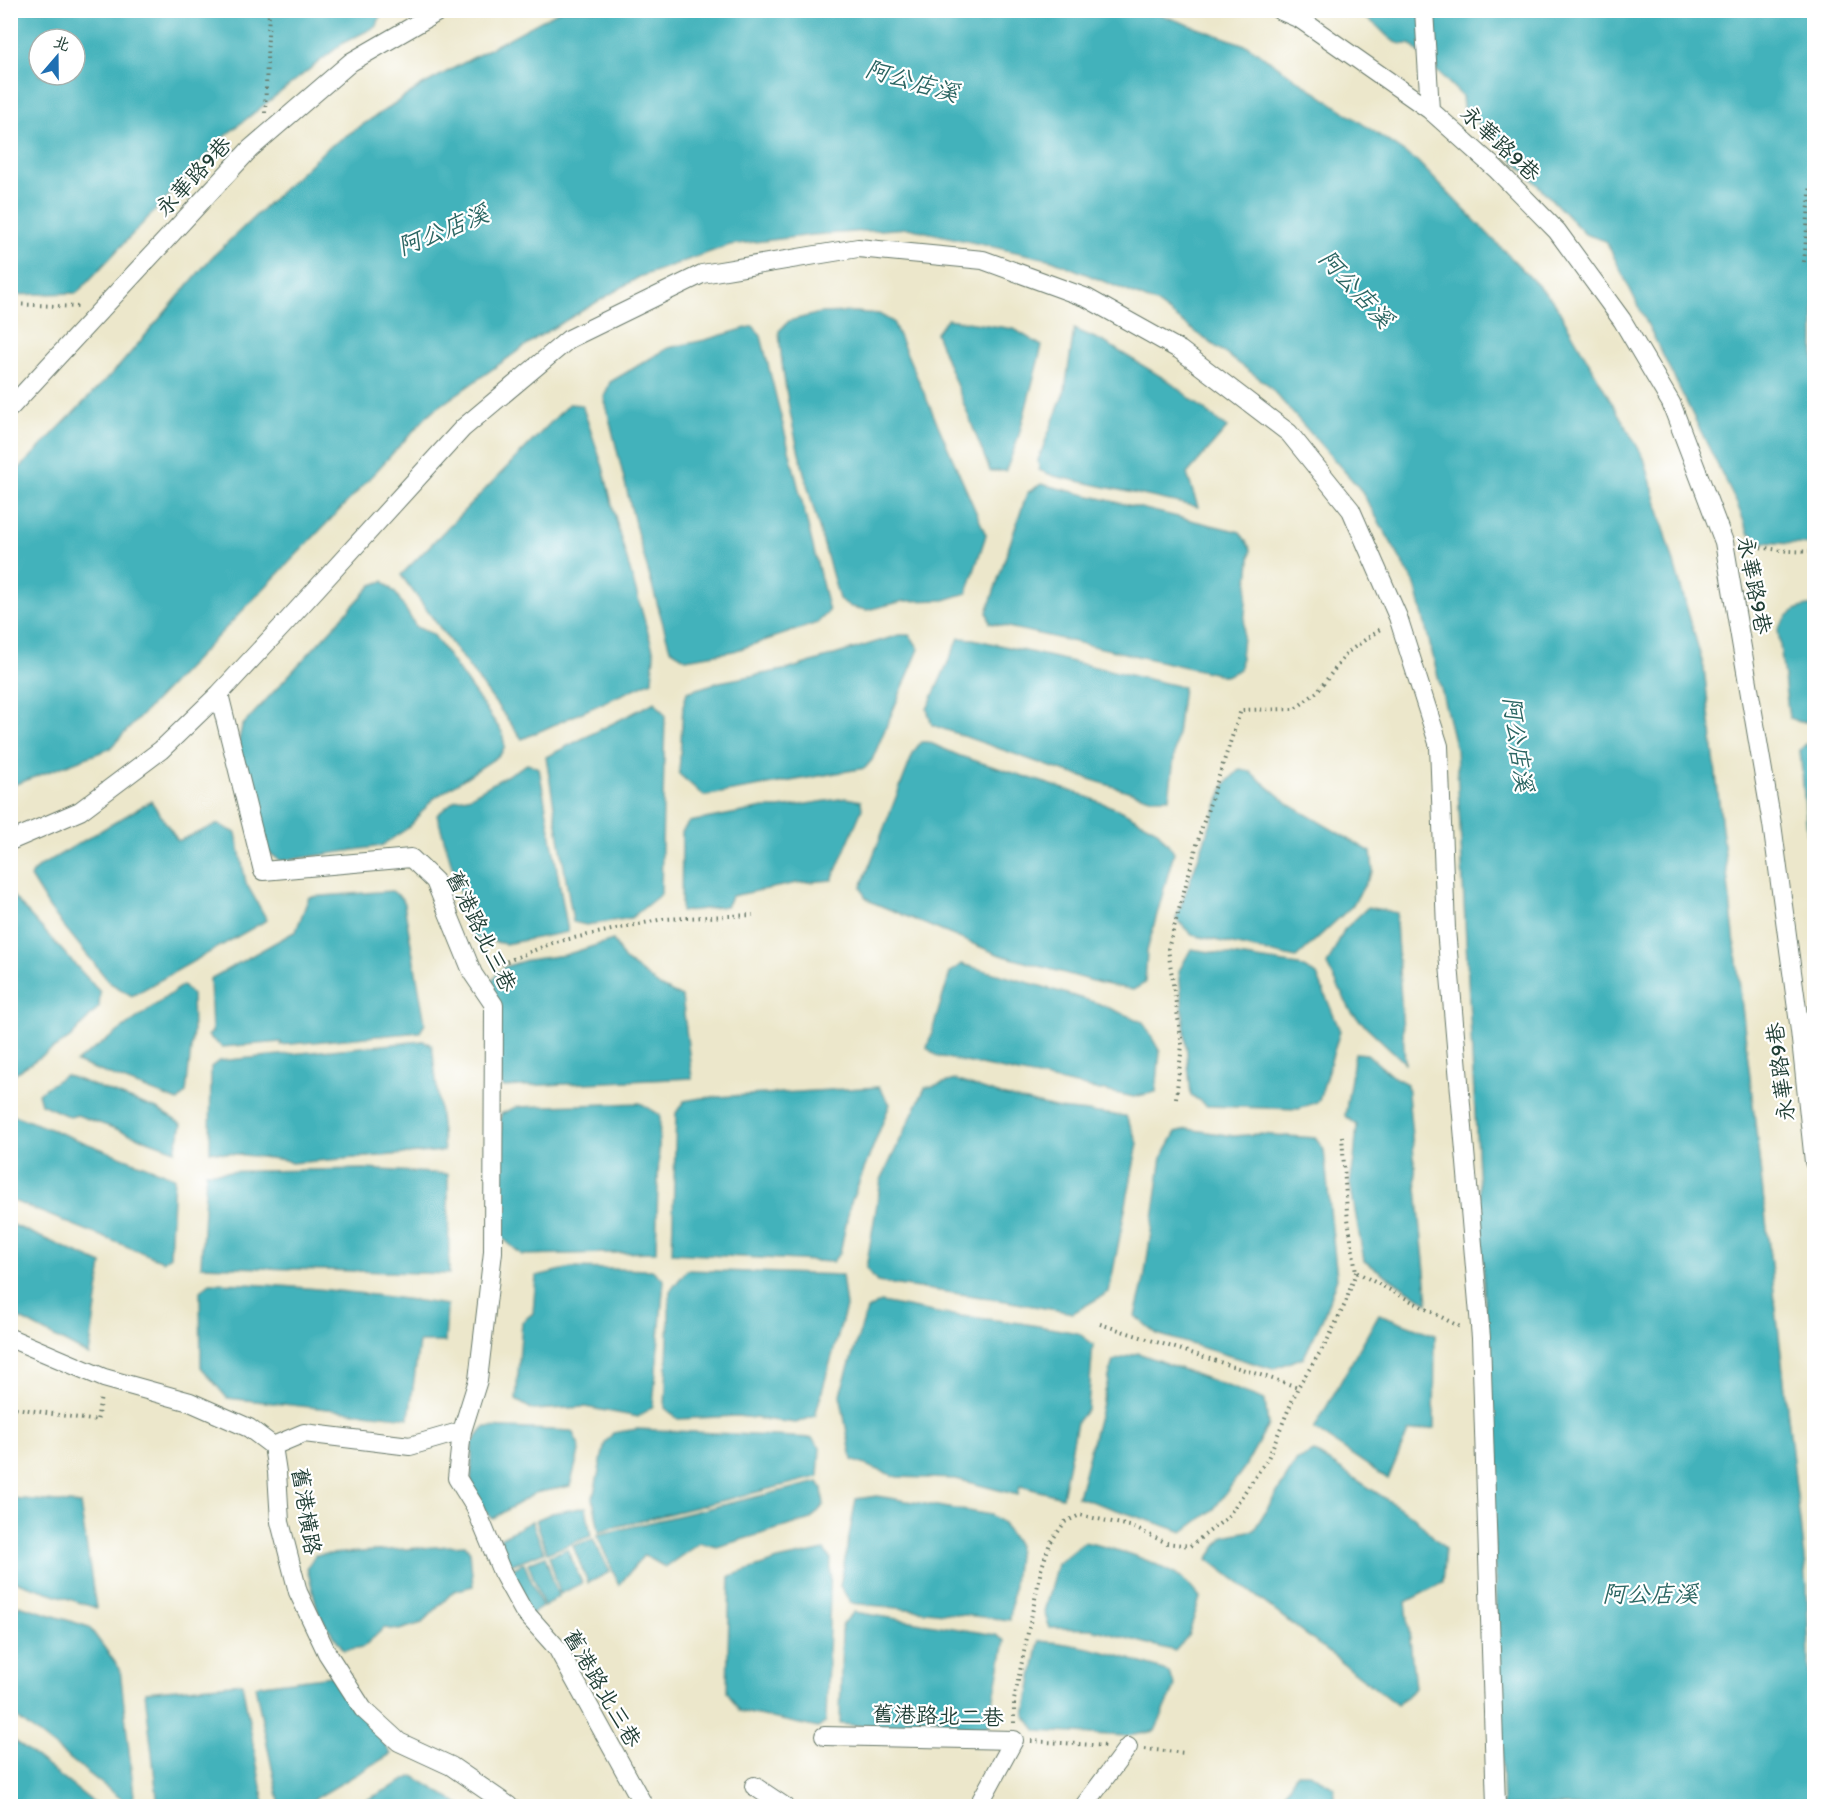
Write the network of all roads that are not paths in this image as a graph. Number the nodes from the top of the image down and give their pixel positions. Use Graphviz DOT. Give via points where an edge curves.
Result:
graph roads {
  1 [pos="441,10"];
  2 [pos="1279,10"];
  3 [pos="1424,10"];
  4 [pos="1430,110"];
  5 [pos="10,408"];
  6 [pos="219,694"];
  7 [pos="10,841"];
  8 [pos="1800,1031"];
  9 [pos="1815,1048"];
  10 [pos="1815,1162"];
  11 [pos="10,1338"];
  12 [pos="462,1431"];
  13 [pos="273,1446"];
  14 [pos="824,1736"];
  15 [pos="1128,1747"];
  16 [pos="754,1786"];
  17 [pos="509,1806"];
  18 [pos="644,1806"];
  19 [pos="784,1806"];
  20 [pos="978,1806"];
  21 [pos="1084,1806"];
  22 [pos="1496,1806"];
  1 -- 5 [label="street, 永華路9巷" via="351,62 250,149"];
  2 -- 4 [label="street, 永華路9巷" via="1300,19"];
  3 -- 4 [label="street, 永華路9巷"];
  4 -- 8 [label="street, 永華路9巷" via="1557,231 1622,320 1671,403 1724,542 1772,824"];
  6 -- 7 [label="street" via="161,750 80,811"];
  6 -- 12 [label="street, 舊港路北三巷" via="263,871 411,858 435,881 473,975 494,1005 493,1252 478,1380"];
  6 -- 22 [label="street" via="463,428 569,339 702,274 858,248 983,260 1087,298 1180,350 1289,433 1351,510 1398,617 1439,746 1446,929 1481,1338"];
  8 -- 9 [label="street"];
  8 -- 10 [label="street, 永華路9巷"];
  11 -- 13 [label="street, 舊港橫路" via="104,1378 190,1402 249,1428"];
  12 -- 13 [label="street" via="410,1446 304,1432"];
  12 -- 18 [label="street, 舊港路北三巷" via="457,1478 475,1508 502,1572 523,1610 557,1648"];
  13 -- 17 [label="street, 舊港橫路" via="280,1522 298,1592 327,1653 363,1709 399,1742 451,1766"];
  14 -- 20 [label="street, 舊港路北二巷" via="1014,1740"];
  15 -- 21 [label="street"];
  16 -- 19 [label="street"];
}
